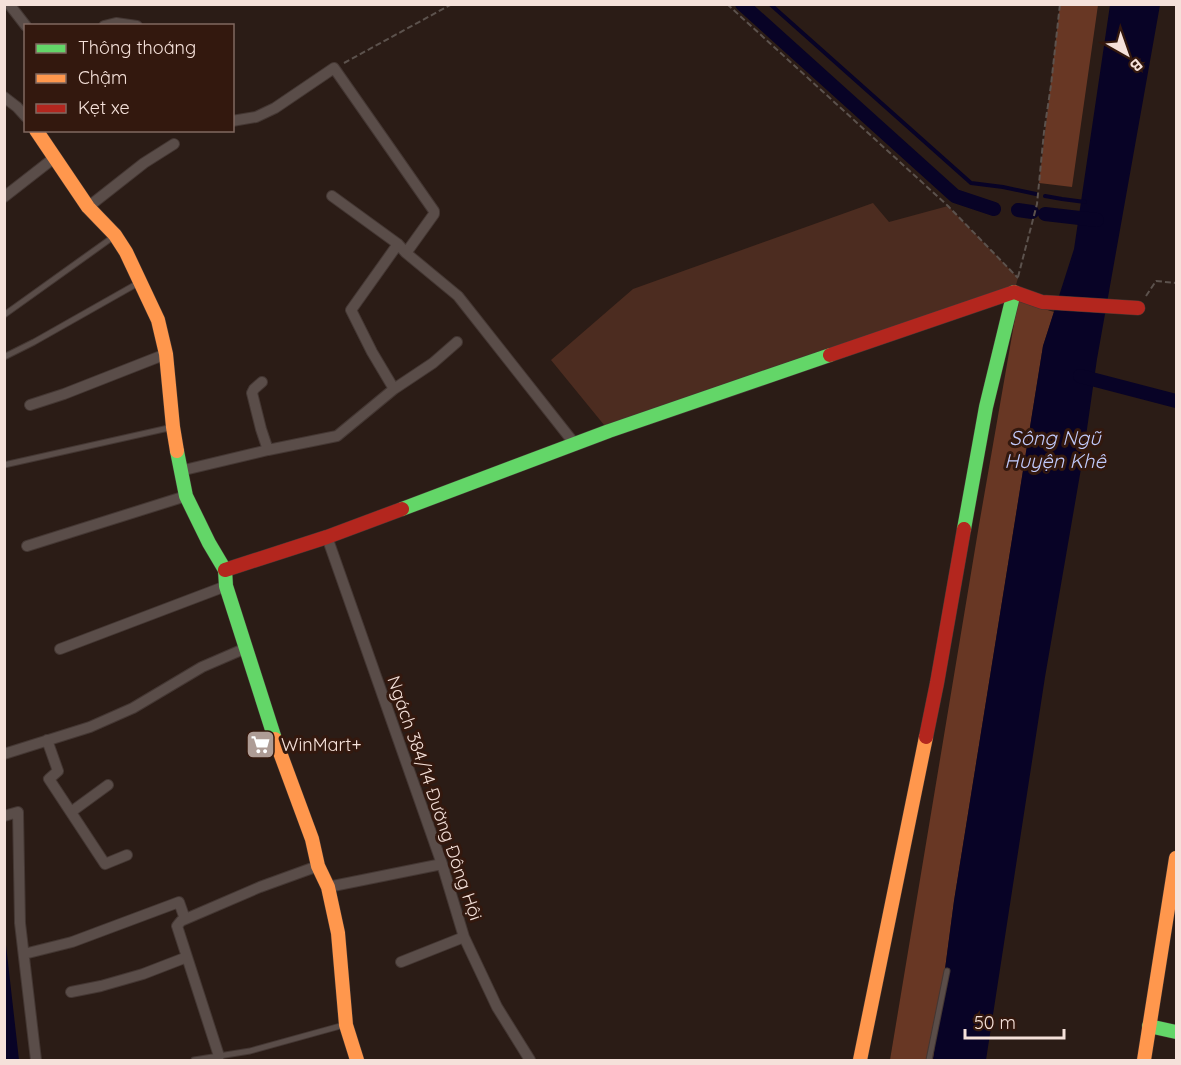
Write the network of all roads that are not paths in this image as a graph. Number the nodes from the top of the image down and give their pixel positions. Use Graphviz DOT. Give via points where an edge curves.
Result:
graph roads {
  1 [pos="9,4"];
  2 [pos="24,24"];
  3 [pos="4,97"];
  4 [pos="21,103"];
  5 [pos="234,121"];
  6 [pos="37,132"];
  7 [pos="174,144"];
  8 [pos="54,158"];
  9 [pos="332,196"];
  10 [pos="4,197"];
  11 [pos="88,207"];
  12 [pos="115,235"];
  13 [pos="402,248"];
  14 [pos="141,281"];
  15 [pos="1014,292"];
  16 [pos="1138,308"];
  17 [pos="4,315"];
  18 [pos="457,342"];
  19 [pos="166,354"];
  20 [pos="4,357"];
  21 [pos="262,382"];
  22 [pos="394,389"];
  23 [pos="30,405"];
  24 [pos="173,427"];
  25 [pos="574,443"];
  26 [pos="268,450"];
  27 [pos="4,465"];
  28 [pos="180,471"];
  29 [pos="186,496"];
  30 [pos="327,537"];
  31 [pos="27,546"];
  32 [pos="225,570"];
  33 [pos="226,586"];
  34 [pos="60,648"];
  35 [pos="246,648"];
  36 [pos="46,740"];
  37 [pos="4,754"];
  38 [pos="108,785"];
  39 [pos="71,812"];
  40 [pos="4,816"];
  41 [pos="128,855"];
  42 [pos="1176,858"];
  43 [pos="442,864"];
  44 [pos="318,866"];
  45 [pos="328,887"];
  46 [pos="185,919"];
  47 [pos="464,937"];
  48 [pos="24,954"];
  49 [pos="187,957"];
  50 [pos="401,962"];
  51 [pos="947,971"];
  52 [pos="71,992"];
  53 [pos="346,1025"];
  54 [pos="1149,1026"];
  55 [pos="1176,1032"];
  56 [pos="219,1056"];
  57 [pos="36,1060"];
  58 [pos="194,1060"];
  59 [pos="357,1060"];
  60 [pos="530,1060"];
  61 [pos="860,1060"];
  62 [pos="929,1060"];
  63 [pos="1144,1060"];
  1 -- 2 [label="street"];
  3 -- 4 [label="street"];
  5 -- 13 [label="street" via="275,108 334,68 434,211"];
  6 -- 8 [label="street"];
  7 -- 11 [label="street"];
  8 -- 10 [label="street"];
  8 -- 11 [label="street"];
  9 -- 13 [label="street"];
  11 -- 12 [label="street"];
  12 -- 14 [label="street"];
  12 -- 17 [label="lane"];
  13 -- 22 [label="street" via="351,310"];
  13 -- 25 [label="street" via="458,296"];
  14 -- 19 [label="street" via="158,320"];
  14 -- 20 [label="lane"];
  15 -- 16 [label="street" via="1042,302"];
  15 -- 25 [label="street"];
  15 -- 61 [label="street" via="986,406 937,682"];
  18 -- 22 [label="street"];
  19 -- 23 [label="street"];
  19 -- 24 [label="street"];
  21 -- 26 [label="street" via="252,393"];
  22 -- 26 [label="street" via="337,436"];
  24 -- 27 [label="lane"];
  24 -- 28 [label="street"];
  25 -- 30 [label="street"];
  26 -- 28 [label="street"];
  28 -- 29 [label="street"];
  29 -- 31 [label="street"];
  29 -- 32 [label="street"];
  30 -- 32 [label="street"];
  30 -- 43 [label="street, Ngách 384/14 Đường Đông Hội"];
  32 -- 33 [label="street"];
  33 -- 34 [label="street"];
  33 -- 35 [label="street"];
  35 -- 36 [label="street" via="202,667 133,708"];
  35 -- 44 [label="street"];
  36 -- 37 [label="street"];
  36 -- 39 [label="street" via="58,771 49,779"];
  38 -- 39 [label="street"];
  39 -- 41 [label="street" via="105,864"];
  40 -- 48 [label="street" via="18,812"];
  42 -- 54 [label="street"];
  43 -- 45 [label="street"];
  43 -- 47 [label="street, Ngách 384/14 Đường Đông Hội"];
  44 -- 45 [label="street"];
  44 -- 46 [label="street"];
  45 -- 53 [label="street" via="338,933"];
  46 -- 48 [label="street" via="179,902 72,942"];
  46 -- 49 [label="street" via="177,926"];
  47 -- 50 [label="street"];
  47 -- 60 [label="street, Ngách 384/14 Đường Đông Hội" via="497,1007"];
  48 -- 57 [label="street"];
  49 -- 52 [label="street" via="144,974"];
  49 -- 56 [label="street"];
  51 -- 62 [label="lane"];
  53 -- 56 [label="lane"];
  53 -- 59 [label="street"];
  54 -- 55 [label="street"];
  54 -- 63 [label="street"];
  56 -- 58 [label="lane"];
}
